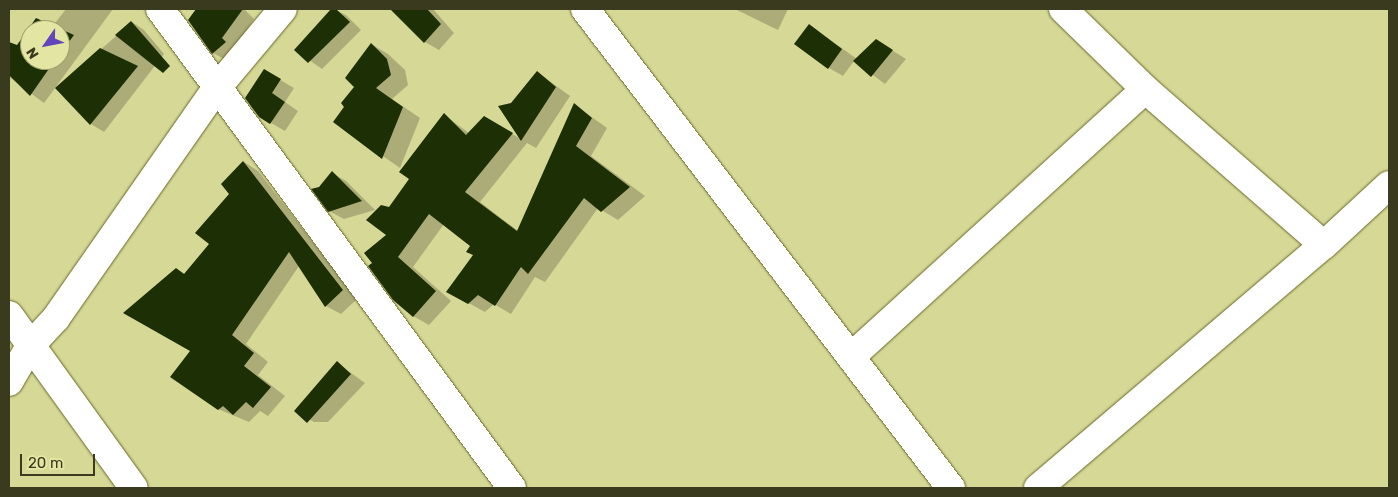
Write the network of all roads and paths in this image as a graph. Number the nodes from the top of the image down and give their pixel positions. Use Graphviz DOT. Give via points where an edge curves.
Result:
graph roads {
  1 [pos="160,9"];
  2 [pos="282,9"];
  3 [pos="585,9"];
  4 [pos="1063,9"];
  5 [pos="216,89"];
  6 [pos="1145,89"];
  7 [pos="1389,185"];
  8 [pos="1324,244"];
  9 [pos="9,315"];
  10 [pos="30,346"];
  11 [pos="852,356"];
  12 [pos="10,377"];
  13 [pos="134,488"];
  14 [pos="512,488"];
  15 [pos="951,488"];
  16 [pos="1038,488"];
  1 -- 5 [label="street"];
  2 -- 5 [label="street"];
  3 -- 11 [label="street"];
  4 -- 6 [label="street"];
  5 -- 10 [label="street" via="56,318"];
  5 -- 14 [label="street"];
  6 -- 8 [label="street"];
  6 -- 11 [label="street"];
  7 -- 8 [label="street"];
  8 -- 16 [label="street"];
  9 -- 10 [label="street"];
  10 -- 12 [label="street"];
  10 -- 13 [label="street"];
  11 -- 15 [label="street"];
}
